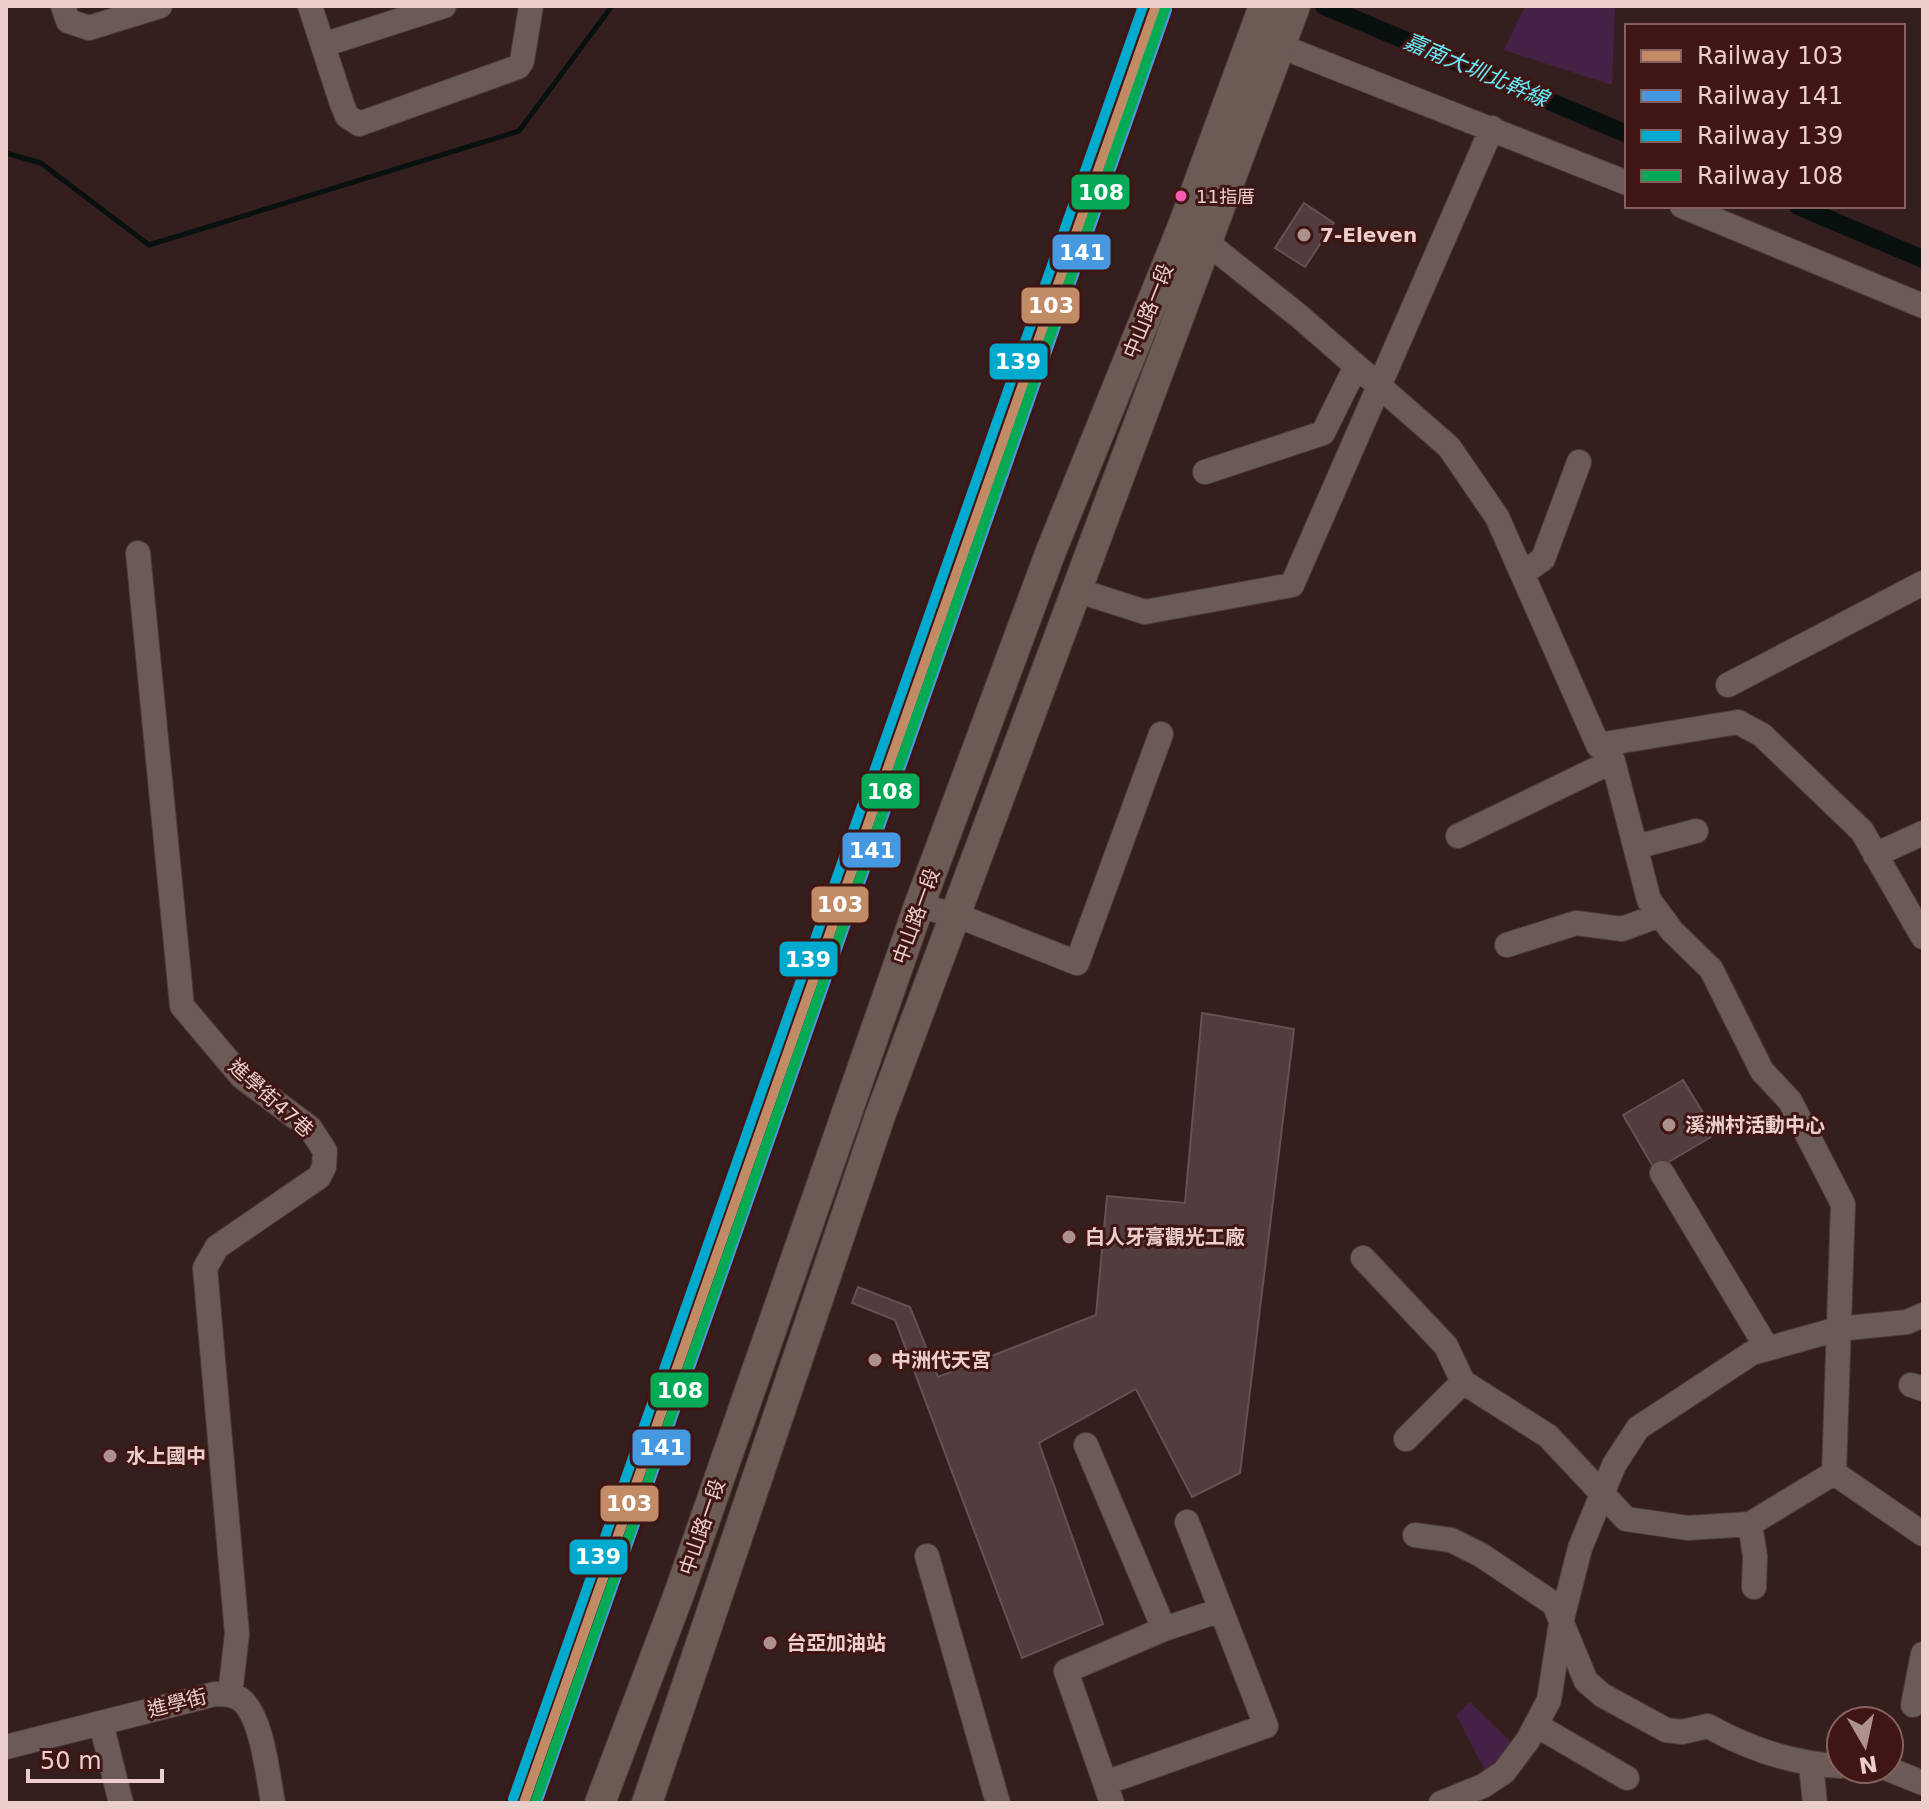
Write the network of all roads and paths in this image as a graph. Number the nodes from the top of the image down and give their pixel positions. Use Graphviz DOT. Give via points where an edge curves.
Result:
graph roads {
  1 [pos="63,6"];
  2 [pos="160,6"];
  3 [pos="310,6"];
  4 [pos="444,6"];
  5 [pos="531,6"];
  6 [pos="1264,6"];
  7 [pos="1295,6"];
  8 [pos="1266,41"];
  9 [pos="323,45"];
  10 [pos="1492,128"];
  11 [pos="1625,182"];
  12 [pos="1687,208"];
  13 [pos="1196,233"];
  14 [pos="1923,306"];
  15 [pos="1356,366"];
  16 [pos="1381,387"];
  17 [pos="1579,462"];
  18 [pos="1205,472"];
  19 [pos="138,553"];
  20 [pos="1523,573"];
  21 [pos="1922,585"];
  22 [pos="1076,590"];
  23 [pos="1728,685"];
  24 [pos="1161,734"];
  25 [pos="1605,753"];
  26 [pos="1696,831"];
  27 [pos="1923,833"];
  28 [pos="1458,836"];
  29 [pos="1636,847"];
  30 [pos="1875,855"];
  31 [pos="919,906"];
  32 [pos="956,915"];
  33 [pos="1660,915"];
  34 [pos="1923,937"];
  35 [pos="1507,945"];
  36 [pos="1662,1173"];
  37 [pos="1363,1258"];
  38 [pos="1923,1315"];
  39 [pos="1838,1329"];
  40 [pos="1767,1348"];
  41 [pos="1463,1382"];
  42 [pos="1406,1439"];
  43 [pos="1086,1445"];
  44 [pos="1834,1473"];
  45 [pos="1601,1495"];
  46 [pos="1187,1522"];
  47 [pos="1750,1524"];
  48 [pos="1923,1534"];
  49 [pos="1415,1535"];
  50 [pos="927,1556"];
  51 [pos="1754,1587"];
  52 [pos="679,1594"];
  53 [pos="1221,1610"];
  54 [pos="713,1611"];
  55 [pos="1561,1623"];
  56 [pos="1164,1629"];
  57 [pos="1923,1654"];
  58 [pos="230,1694"];
  59 [pos="1913,1705"];
  60 [pos="101,1723"];
  61 [pos="1536,1725"];
  62 [pos="6,1747"];
  63 [pos="1811,1765"];
  64 [pos="1825,1765"];
  65 [pos="1627,1778"];
  66 [pos="1108,1793"];
  67 [pos="1457,1800"];
  68 [pos="121,1803"];
  69 [pos="273,1803"];
  70 [pos="600,1803"];
  71 [pos="647,1803"];
  72 [pos="998,1803"];
  73 [pos="1815,1803"];
  1 -- 2 [label="street" via="68,21 89,28"];
  3 -- 9 [label="street"];
  4 -- 9 [label="street"];
  5 -- 9 [label="street" via="522,61 509,72 359,124 347,116"];
  6 -- 8 [label="main road"];
  7 -- 8 [label="main road"];
  8 -- 10 [label="street"];
  8 -- 13 [label="main road, 中山路一段"];
  10 -- 11 [label="street"];
  10 -- 16 [label="street"];
  12 -- 14 [label="street"];
  13 -- 15 [label="street"];
  13 -- 22 [label="main road, 中山路一段"];
  13 -- 31 [label="main road, 中山路一段" via="1051,551"];
  15 -- 16 [label="street"];
  15 -- 18 [label="street" via="1323,433"];
  16 -- 20 [label="street" via="1449,447 1497,517"];
  16 -- 22 [label="street" via="1292,585 1145,612"];
  17 -- 20 [label="street" via="1543,559"];
  19 -- 58 [label="street, 進學街47巷" via="182,1006 242,1077 310,1128 325,1151 319,1177 217,1247 205,1268 237,1634"];
  20 -- 25 [label="street"];
  21 -- 23 [label="street"];
  22 -- 32 [label="main road, 中山路一段"];
  24 -- 32 [label="street" via="1077,963"];
  25 -- 28 [label="street"];
  25 -- 29 [label="street"];
  25 -- 30 [label="street" via="1738,722 1762,735 1862,831"];
  26 -- 29 [label="street"];
  27 -- 30 [label="street"];
  29 -- 33 [label="street" via="1649,900"];
  30 -- 34 [label="street"];
  31 -- 32 [label="street"];
  31 -- 52 [label="main road, 中山路一段"];
  32 -- 54 [label="main road, 中山路一段" via="880,1116"];
  33 -- 35 [label="street" via="1622,929 1576,923"];
  33 -- 39 [label="street" via="1711,969 1762,1071 1790,1101 1843,1204"];
  36 -- 40 [label="street"];
  37 -- 41 [label="street" via="1446,1346"];
  38 -- 39 [label="street" via="1907,1322"];
  39 -- 40 [label="street"];
  39 -- 44 [label="street"];
  40 -- 45 [label="street" via="1638,1428"];
  41 -- 42 [label="street"];
  41 -- 45 [label="street" via="1548,1436"];
  43 -- 56 [label="street"];
  44 -- 47 [label="street"];
  44 -- 48 [label="street"];
  45 -- 47 [label="street" via="1626,1519 1688,1528"];
  45 -- 55 [label="street" via="1580,1548"];
  46 -- 53 [label="street"];
  47 -- 51 [label="street"];
  49 -- 55 [label="street" via="1451,1540 1481,1555 1554,1604"];
  50 -- 72 [label="street"];
  52 -- 54 [label="main road"];
  52 -- 70 [label="main road, 中山路一段"];
  53 -- 56 [label="street"];
  53 -- 66 [label="street" via="1266,1726"];
  54 -- 71 [label="main road, 中山路一段"];
  55 -- 61 [label="street" via="1549,1700"];
  55 -- 63 [label="street" via="1586,1681 1602,1695 1666,1730 1708,1726 1738,1742"];
  56 -- 66 [label="street" via="1066,1671"];
  57 -- 59 [label="street"];
  58 -- 60 [label="street, 進學街"];
  58 -- 69 [label="street, 進學街" via="243,1700 256,1722"];
  60 -- 62 [label="street, 進學街"];
  60 -- 68 [label="street"];
  61 -- 65 [label="street"];
  61 -- 67 [label="street" via="1504,1772"];
  63 -- 64 [label="street"];
  63 -- 73 [label="street"];
}
